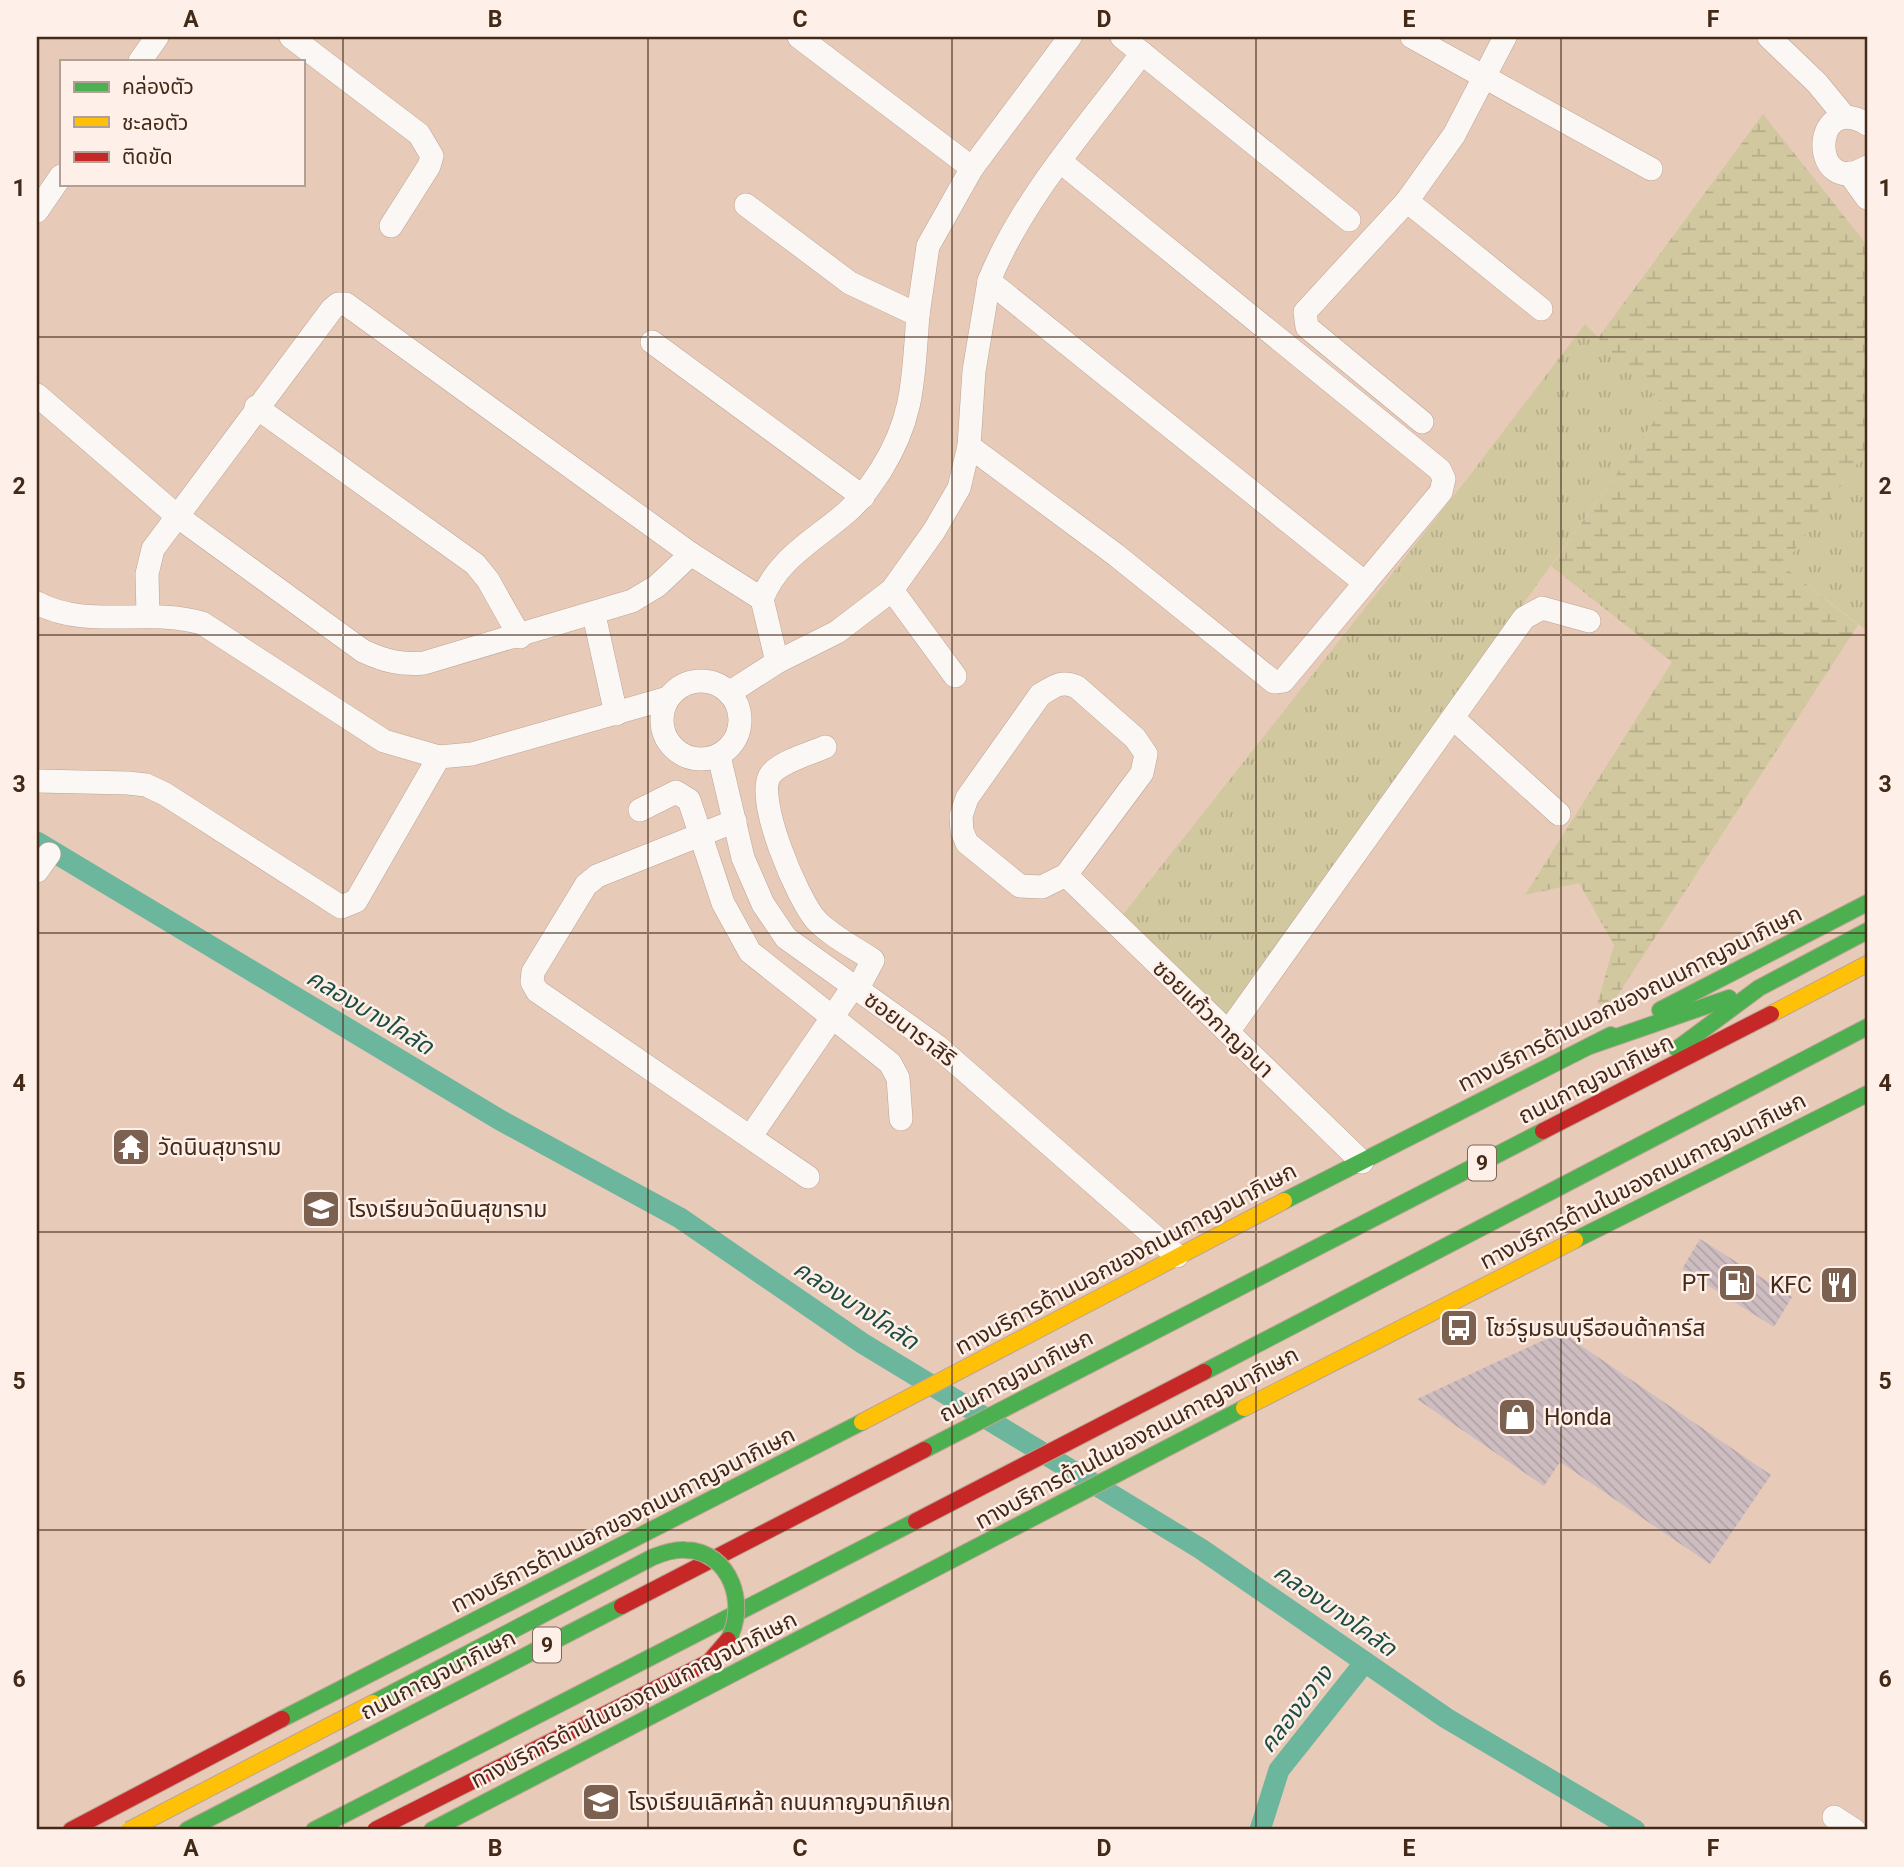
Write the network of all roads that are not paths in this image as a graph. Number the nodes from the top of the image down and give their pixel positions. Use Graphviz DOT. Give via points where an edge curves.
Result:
graph roads {
  1 [pos="157,37"];
  2 [pos="291,37"];
  3 [pos="799,37"];
  4 [pos="1070,37"];
  5 [pos="1122,37"];
  6 [pos="1412,37"];
  7 [pos="1505,37"];
  8 [pos="1769,37"];
  9 [pos="1142,53"];
  10 [pos="141,60"];
  11 [pos="1486,77"];
  12 [pos="1856,120"];
  13 [pos="1061,162"];
  14 [pos="972,168"];
  15 [pos="1651,169"];
  16 [pos="1858,170"];
  17 [pos="60,177"];
  18 [pos="1867,198"];
  19 [pos="1407,201"];
  20 [pos="747,205"];
  21 [pos="37,211"];
  22 [pos="1349,220"];
  23 [pos="391,226"];
  24 [pos="989,281"];
  25 [pos="1541,309"];
  26 [pos="918,315"];
  27 [pos="652,342"];
  28 [pos="37,396"];
  29 [pos="256,407"];
  30 [pos="1422,422"];
  31 [pos="969,446"];
  32 [pos="863,497"];
  33 [pos="177,516"];
  34 [pos="691,554"];
  35 [pos="1365,583"];
  36 [pos="892,590"];
  37 [pos="762,599"];
  38 [pos="37,603"];
  39 [pos="148,615"];
  40 [pos="594,615"];
  41 [pos="1589,621"];
  42 [pos="520,637"];
  43 [pos="777,662"];
  44 [pos="955,676"];
  45 [pos="729,693"];
  46 [pos="668,698"];
  47 [pos="616,715"];
  48 [pos="1453,718"];
  49 [pos="825,747"];
  50 [pos="719,756"];
  51 [pos="439,757"];
  52 [pos="37,781"];
  53 [pos="640,810"];
  54 [pos="1559,814"];
  55 [pos="735,821"];
  56 [pos="701,835"];
  57 [pos="1066,875"];
  58 [pos="1867,903"];
  59 [pos="1863,933"];
  60 [pos="1867,964"];
  61 [pos="1759,988"];
  62 [pos="855,989"];
  63 [pos="832,1017"];
  64 [pos="1867,1027"];
  65 [pos="1228,1032"];
  66 [pos="1867,1045"];
  67 [pos="1590,1046"];
  68 [pos="1776,1074"];
  69 [pos="1867,1094"];
  70 [pos="1614,1096"];
  71 [pos="901,1119"];
  72 [pos="751,1136"];
  73 [pos="1362,1162"];
  74 [pos="808,1177"];
  75 [pos="1177,1256"];
  76 [pos="1833,1817"];
  77 [pos="71,1830"];
  78 [pos="129,1830"];
  79 [pos="187,1830"];
  80 [pos="314,1830"];
  81 [pos="375,1830"];
  82 [pos="432,1830"];
  83 [pos="1854,1830"];
  1 -- 10 [label="street"];
  2 -- 23 [label="street" via="426,144 432,156 429,166"];
  3 -- 14 [label="street"];
  4 -- 14 [label="street"];
  5 -- 9 [label="street"];
  6 -- 11 [label="street"];
  7 -- 11 [label="street"];
  8 -- 12 [label="street"];
  9 -- 13 [label="street"];
  9 -- 22 [label="street"];
  11 -- 15 [label="street"];
  11 -- 19 [label="street" via="1454,135"];
  12 -- 16 [label="street" via="1834,122 1825,131 1822,144 1831,166"];
  13 -- 24 [label="street" via="1008,240"];
  13 -- 35 [label="street" via="1440,470 1444,478 1441,492"];
  14 -- 26 [label="street" via="928,247"];
  16 -- 18 [label="street"];
  17 -- 21 [label="street"];
  19 -- 25 [label="street"];
  19 -- 30 [label="street" via="1308,307 1305,321"];
  20 -- 26 [label="street" via="850,283"];
  24 -- 31 [label="street" via="974,371"];
  24 -- 35 [label="street"];
  26 -- 32 [label="street" via="907,418 898,442"];
  27 -- 32 [label="street"];
  28 -- 33 [label="street"];
  29 -- 33 [label="street"];
  29 -- 34 [label="street" via="332,309 346,304"];
  29 -- 42 [label="street" via="475,564"];
  31 -- 35 [label="street" via="1116,555 1274,682 1283,681"];
  31 -- 36 [label="street" via="959,488"];
  32 -- 37 [label="street" via="781,565"];
  33 -- 39 [label="street" via="149,561"];
  33 -- 42 [label="street" via="363,651 386,662 424,663"];
  34 -- 37 [label="street"];
  34 -- 40 [label="street" via="647,593"];
  36 -- 43 [label="street" via="837,632"];
  36 -- 44 [label="street"];
  37 -- 43 [label="street"];
  38 -- 39 [label="street" via="72,617"];
  39 -- 51 [label="street" via="202,623 384,741"];
  40 -- 42 [label="street"];
  40 -- 47 [label="street"];
  41 -- 48 [label="street" via="1552,609 1532,612"];
  43 -- 45 [label="street"];
  45 -- 46 [label="street" via="712,682 700,681 687,683"];
  45 -- 50 [label="street" via="741,723 730,747"];
  46 -- 47 [label="street"];
  46 -- 50 [label="street" via="662,721 670,744 692,759"];
  47 -- 51 [label="street" via="472,754"];
  48 -- 54 [label="street"];
  48 -- 65 [label="street"];
  49 -- 62 [label="street" via="773,772 768,781 769,802 789,876 803,902 817,921 873,960"];
  50 -- 55 [label="street, ซอยนาราสิริ"];
  51 -- 52 [label="street" via="356,901 341,907 146,785"];
  53 -- 56 [label="street" via="676,792 684,794"];
  55 -- 56 [label="street"];
  55 -- 62 [label="street, ซอยนาราสิริ" via="743,858 763,904 786,938"];
  56 -- 63 [label="street" via="723,903 750,952"];
  56 -- 72 [label="street" via="612,868 592,881 533,972 532,982 537,991"];
  57 -- 57 [label="street" via="1142,773 1146,754 1135,738 1067,683 1040,695 967,798 961,816 967,843 1020,886 1042,887"];
  57 -- 65 [label="street, ซอยแก้วกาญจนา"];
  58 -- 67 [label="main road, ทางบริการด้านนอกของถนนกาญจนาภิเษก"];
  59 -- 61 [label="main road"];
  60 -- 70 [label="main road, ถนนกาญจนาภิเษก / 9"];
  61 -- 67 [label="main road"];
  61 -- 70 [label="main road"];
  62 -- 63 [label="street"];
  62 -- 75 [label="street, ซอยนาราสิริ" via="937,1046"];
  63 -- 71 [label="street" via="890,1063 898,1078"];
  63 -- 72 [label="street"];
  64 -- 68 [label="main road"];
  65 -- 73 [label="street, ซอยแก้วกาญจนา"];
  66 -- 68 [label="main road"];
  67 -- 73 [label="main road, ทางบริการด้านนอกของถนนกาญจนาภิเษก"];
  68 -- 80 [label="main road"];
  69 -- 82 [label="main road, ทางบริการด้านในของถนนกาญจนาภิเษก" via="1305,1375"];
  70 -- 79 [label="main road, ถนนกาญจนาภิเษก / 9"];
  72 -- 74 [label="street"];
  73 -- 75 [label="main road, ทางบริการด้านนอกของถนนกาญจนาภิเษก"];
  75 -- 77 [label="main road, ทางบริการด้านนอกของถนนกาญจนาภิเษก"];
  76 -- 83 [label="street"];
  78 -- 81 [label="main road, bridge" via="653,1557 688,1550 725,1572 733,1587 738,1623 724,1651"];
}
